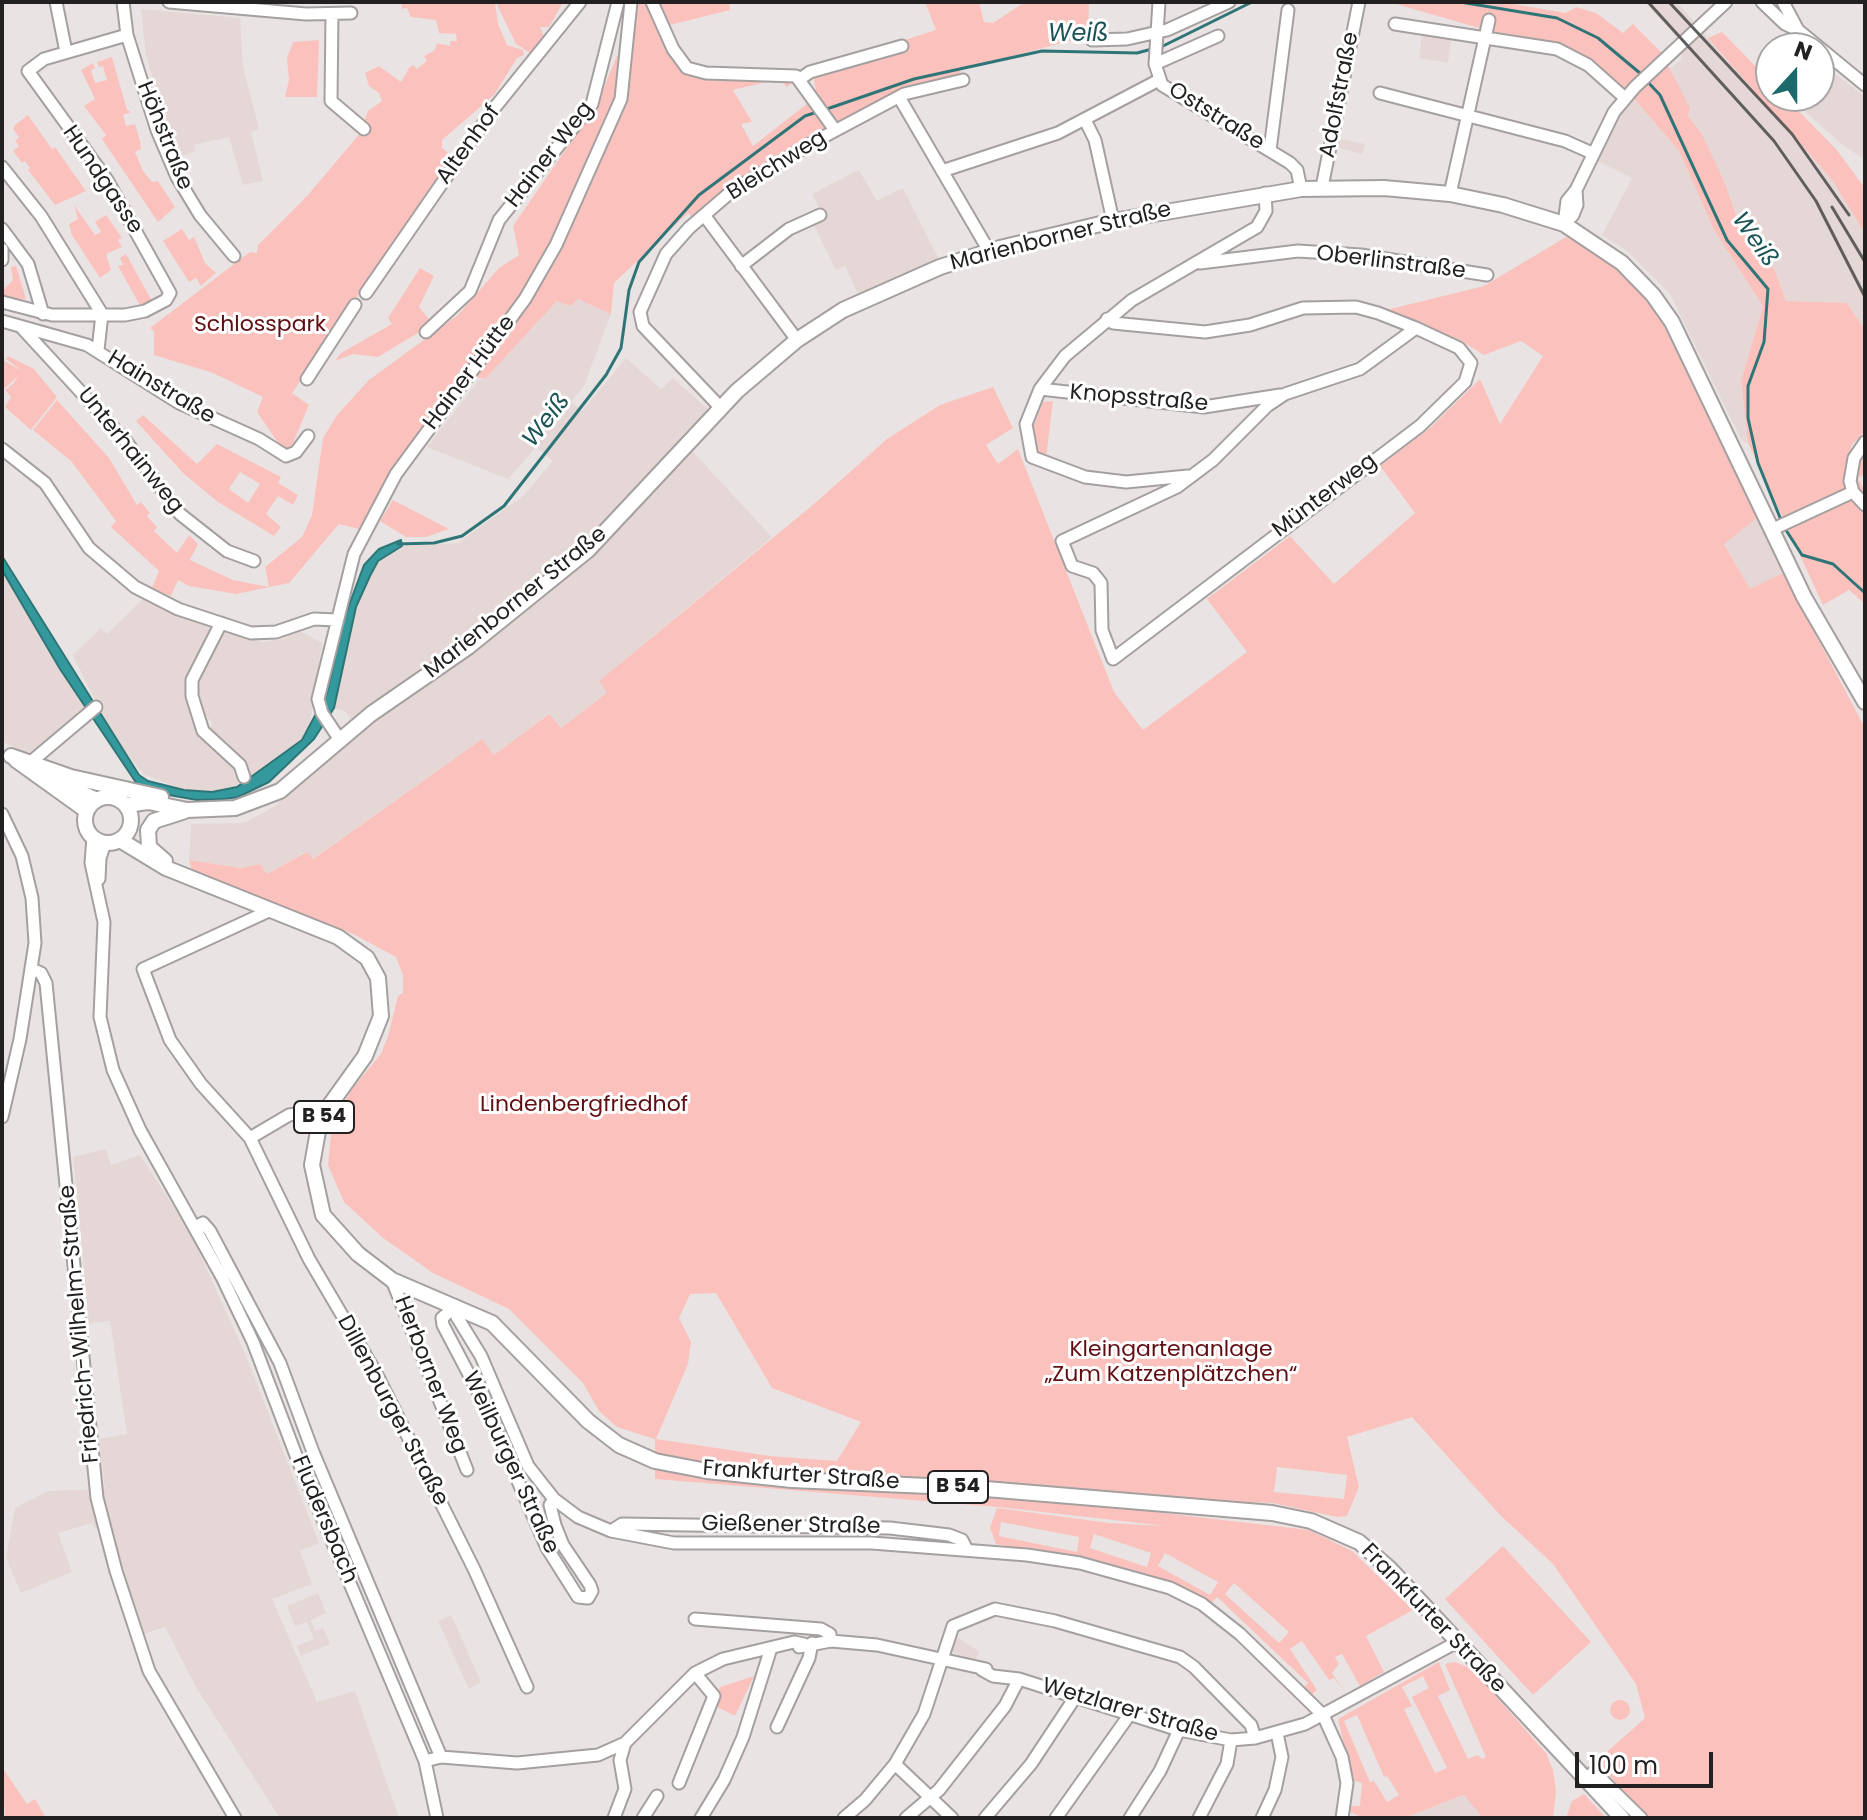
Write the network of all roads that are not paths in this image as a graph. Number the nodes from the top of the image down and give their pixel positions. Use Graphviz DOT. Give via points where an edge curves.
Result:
graph roads {
  1 [pos="123,2"];
  2 [pos="169,2"];
  3 [pos="580,2"];
  4 [pos="618,2"];
  5 [pos="631,2"];
  6 [pos="652,2"];
  7 [pos="1159,2"];
  8 [pos="1229,2"];
  9 [pos="1359,2"];
  10 [pos="1726,2"];
  11 [pos="1766,2"];
  12 [pos="1783,2"];
  13 [pos="60,3"];
  14 [pos="1288,10"];
  15 [pos="351,13"];
  16 [pos="332,14"];
  17 [pos="1489,20"];
  18 [pos="1395,24"];
  19 [pos="1798,30"];
  20 [pos="127,35"];
  21 [pos="1156,36"];
  22 [pos="1218,36"];
  23 [pos="1484,37"];
  24 [pos="1092,40"];
  25 [pos="902,46"];
  26 [pos="66,52"];
  27 [pos="1154,60"];
  28 [pos="800,79"];
  29 [pos="963,80"];
  30 [pos="1159,80"];
  31 [pos="1865,85"];
  32 [pos="1380,93"];
  33 [pos="899,97"];
  34 [pos="1625,98"];
  35 [pos="1467,116"];
  36 [pos="1085,120"];
  37 [pos="364,129"];
  38 [pos="835,130"];
  39 [pos="1270,150"];
  40 [pos="1592,153"];
  41 [pos="2,167"];
  42 [pos="942,171"];
  43 [pos="1322,187"];
  44 [pos="1301,189"];
  45 [pos="1265,193"];
  46 [pos="1450,194"];
  47 [pos="704,215"];
  48 [pos="820,215"];
  49 [pos="1113,221"];
  50 [pos="1564,224"];
  51 [pos="2,229"];
  52 [pos="2,249"];
  53 [pos="989,251"];
  54 [pos="234,256"];
  55 [pos="2,260"];
  56 [pos="1199,263"];
  57 [pos="741,266"];
  58 [pos="1487,275"];
  59 [pos="366,293"];
  60 [pos="2,302"];
  61 [pos="355,305"];
  62 [pos="43,314"];
  63 [pos="102,314"];
  64 [pos="1107,319"];
  65 [pos="2,321"];
  66 [pos="18,325"];
  67 [pos="1416,328"];
  68 [pos="426,332"];
  69 [pos="797,340"];
  70 [pos="98,350"];
  71 [pos="307,379"];
  72 [pos="1040,389"];
  73 [pos="1285,394"];
  74 [pos="720,407"];
  75 [pos="308,436"];
  76 [pos="1865,442"];
  77 [pos="2,449"];
  78 [pos="1192,476"];
  79 [pos="1853,492"];
  80 [pos="1865,505"];
  81 [pos="1775,528"];
  82 [pos="254,561"];
  83 [pos="336,620"];
  84 [pos="221,623"];
  85 [pos="1865,702"];
  86 [pos="91,710"];
  87 [pos="340,740"];
  88 [pos="7,753"];
  89 [pos="32,761"];
  90 [pos="244,777"];
  91 [pos="185,809"];
  92 [pos="90,811"];
  93 [pos="2,814"];
  94 [pos="118,829"];
  95 [pos="185,876"];
  96 [pos="271,910"];
  97 [pos="32,969"];
  98 [pos="327,1109"];
  99 [pos="2,1117"];
  100 [pos="250,1138"];
  101 [pos="199,1221"];
  102 [pos="392,1280"];
  103 [pos="456,1306"];
  104 [pos="467,1470"];
  105 [pos="554,1499"];
  106 [pos="611,1531"];
  107 [pos="966,1548"];
  108 [pos="695,1619"];
  109 [pos="1455,1638"];
  110 [pos="831,1641"];
  111 [pos="808,1644"];
  112 [pos="777,1647"];
  113 [pos="945,1660"];
  114 [pos="695,1673"];
  115 [pos="1019,1679"];
  116 [pos="527,1687"];
  117 [pos="1076,1696"];
  118 [pos="1130,1714"];
  119 [pos="1323,1715"];
  120 [pos="777,1727"];
  121 [pos="1179,1730"];
  122 [pos="1277,1733"];
  123 [pos="1255,1738"];
  124 [pos="1231,1740"];
  125 [pos="625,1743"];
  126 [pos="441,1757"];
  127 [pos="425,1761"];
  128 [pos="895,1764"];
  129 [pos="1585,1779"];
  130 [pos="679,1783"];
  131 [pos="657,1796"];
  132 [pos="930,1798"];
  133 [pos="612,1816"];
  134 [pos="235,1818"];
  135 [pos="437,1818"];
  136 [pos="643,1818"];
  137 [pos="701,1818"];
  138 [pos="844,1818"];
  139 [pos="906,1818"];
  140 [pos="952,1818"];
  141 [pos="985,1818"];
  142 [pos="1056,1818"];
  143 [pos="1130,1818"];
  144 [pos="1199,1818"];
  145 [pos="1262,1818"];
  146 [pos="1342,1818"];
  147 [pos="1622,1818"];
  148 [pos="1641,1818"];
  1 -- 20 [label="street, Höhstraße"];
  2 -- 16 [label="street"];
  3 -- 59 [label="street, Altenhof" via="492,111"];
  4 -- 68 [label="street, Hainer Weg" via="592,104 499,220 470,291"];
  5 -- 83 [label="street, Hainer Hütte" via="621,99 556,245 525,299 396,474 354,554"];
  6 -- 28 [label="street" via="687,68"];
  7 -- 21 [label="street, Oststraße"];
  8 -- 21 [label="street"];
  9 -- 43 [label="street, Adolfstraße"];
  10 -- 34 [label="street"];
  11 -- 19 [label="street" via="1785,24"];
  12 -- 19 [label="street"];
  13 -- 26 [label="street"];
  14 -- 39 [label="street"];
  15 -- 16 [label="street"];
  16 -- 37 [label="street" via="331,101"];
  17 -- 23 [label="street"];
  18 -- 23 [label="street"];
  19 -- 31 [label="street"];
  20 -- 26 [label="street"];
  20 -- 54 [label="street, Höhstraße" via="177,177"];
  21 -- 24 [label="street"];
  21 -- 27 [label="street, Oststraße"];
  22 -- 27 [label="street"];
  23 -- 34 [label="street" via="1573,55"];
  23 -- 35 [label="street"];
  25 -- 28 [label="street"];
  26 -- 63 [label="street, Hundgasse" via="28,71 107,180 168,296 145,311"];
  27 -- 30 [label="street, Oststraße"];
  28 -- 38 [label="street"];
  29 -- 33 [label="street, Bleichweg"];
  30 -- 36 [label="street"];
  30 -- 39 [label="street, Oststraße"];
  32 -- 35 [label="street"];
  33 -- 38 [label="street, Bleichweg"];
  33 -- 42 [label="street"];
  34 -- 40 [label="street"];
  35 -- 40 [label="street"];
  35 -- 46 [label="street"];
  36 -- 42 [label="street"];
  36 -- 49 [label="street" via="1095,140"];
  38 -- 47 [label="street, Bleichweg" via="732,191"];
  39 -- 44 [label="street, Oststraße" via="1297,170"];
  40 -- 50 [label="street" via="1576,190 1577,205"];
  41 -- 63 [label="street" via="41,216"];
  42 -- 53 [label="street"];
  43 -- 44 [label="main road, Marienborner Straße"];
  43 -- 46 [label="main road, Marienborner Straße"];
  44 -- 45 [label="main road, Marienborner Straße"];
  45 -- 49 [label="main road, Marienborner Straße"];
  45 -- 56 [label="street, Oberlinstraße" via="1266,211 1257,227"];
  46 -- 50 [label="main road, Marienborner Straße"];
  47 -- 57 [label="street"];
  47 -- 74 [label="street, Bleichweg" via="666,254 640,312 643,326"];
  48 -- 57 [label="street" via="789,229"];
  49 -- 53 [label="main road, Marienborner Straße"];
  50 -- 81 [label="main road, Marienborner Straße" via="1622,263 1663,308"];
  51 -- 62 [label="street" via="28,264"];
  52 -- 55 [label="street"];
  53 -- 69 [label="main road, Marienborner Straße" via="863,300"];
  56 -- 58 [label="street, Oberlinstraße" via="1298,251"];
  56 -- 64 [label="street, Oberlinstraße"];
  57 -- 69 [label="street"];
  60 -- 62 [label="street"];
  61 -- 71 [label="street"];
  62 -- 63 [label="street"];
  63 -- 70 [label="street"];
  64 -- 67 [label="street" via="1205,332 1337,305"];
  64 -- 72 [label="street, Oberlinstraße" via="1065,356"];
  65 -- 66 [label="street, Hainstraße"];
  66 -- 70 [label="street, Hainstraße"];
  66 -- 82 [label="street, Unterhainweg" via="125,440 180,514 227,551"];
  67 -- 73 [label="street" via="1360,369"];
  67 -- 78 [label="street, Münterweg" via="1467,354 1471,373 1458,390 1420,426 1113,659 1102,630 1101,583 1093,573 1072,566 1062,541"];
  69 -- 74 [label="main road, Marienborner Straße"];
  70 -- 75 [label="street, Hainstraße" via="179,403 282,454 292,455"];
  72 -- 73 [label="street, Knopsstraße" via="1204,407"];
  72 -- 78 [label="street, Oberlinstraße" via="1026,424 1032,457 1099,480"];
  73 -- 78 [label="street"];
  74 -- 87 [label="main road, Marienborner Straße" via="588,550 468,647"];
  76 -- 79 [label="street" via="1852,468"];
  77 -- 84 [label="street" via="45,483 86,545 107,566 167,604"];
  79 -- 80 [label="street"];
  79 -- 81 [label="street"];
  81 -- 85 [label="main road, Marienborner Straße" via="1811,610"];
  83 -- 84 [label="street" via="314,619 268,634"];
  83 -- 87 [label="street, Hainer Hütte" via="319,706"];
  84 -- 90 [label="street" via="192,680 192,696 203,731 240,765"];
  86 -- 89 [label="street"];
  87 -- 91 [label="main road, Marienborner Straße" via="280,791 253,804"];
  88 -- 89 [label="main road"];
  88 -- 92 [label="main road, B 54"];
  89 -- 91 [label="main road"];
  91 -- 94 [label="main road, Marienborner Straße" via="148,802"];
  91 -- 95 [label="main road" via="154,821 146,837 151,850"];
  92 -- 94 [label="main road, B 54"];
  92 -- 94 [label="main road, B 54" via="113,798"];
  93 -- 97 [label="street, Friedrich-Wilhelm-Straße" via="22,856 32,898"];
  94 -- 95 [label="main road, Frankfurter Straße / B 54" via="156,864"];
  94 -- 101 [label="street, Fludersbach" via="91,863 104,922 99,990 103,1040 140,1130"];
  95 -- 96 [label="main road, Frankfurter Straße / B 54"];
  96 -- 98 [label="main road, Frankfurter Straße / B 54" via="354,946 378,978 382,995 376,1033"];
  96 -- 100 [label="street" via="143,969 170,1040"];
  97 -- 99 [label="street"];
  97 -- 134 [label="street, Friedrich-Wilhelm-Straße" via="46,983 100,1511 149,1671"];
  98 -- 100 [label="street" via="289,1115"];
  98 -- 102 [label="main road, Frankfurter Straße / B 54" via="312,1165 323,1215 358,1254"];
  100 -- 116 [label="street, Dillenburger Straße" via="309,1259 405,1428"];
  101 -- 126 [label="street, Fludersbach" via="239,1280 280,1363"];
  101 -- 127 [label="street, Fludersbach"];
  102 -- 103 [label="main road, Frankfurter Straße / B 54"];
  102 -- 104 [label="street, Herborner Weg"];
  103 -- 105 [label="street, Gießener Straße" via="528,1466"];
  103 -- 105 [label="street, Weilburger Straße" via="442,1318 443,1325 485,1405 547,1548 578,1597 588,1598 590,1585 555,1525 550,1505"];
  103 -- 109 [label="main road, Frankfurter Straße / B 54" via="492,1323 588,1421 619,1445 655,1461 792,1480 974,1488 1292,1516 1359,1542"];
  105 -- 106 [label="street, Gießener Straße"];
  106 -- 107 [label="street, Gießener Straße" via="674,1543"];
  106 -- 107 [label="street, Gießener Straße" via="622,1524 890,1528 949,1535"];
  107 -- 119 [label="street, Gießener Straße" via="1080,1563 1170,1588 1202,1604 1240,1634"];
  108 -- 110 [label="street, Wetzlarer Straße" via="821,1629"];
  109 -- 119 [label="street, Wetzlarer Straße"];
  109 -- 129 [label="main road, Frankfurter Straße / B 54"];
  110 -- 111 [label="street, Wetzlarer Straße"];
  110 -- 113 [label="street, Wetzlarer Straße"];
  111 -- 112 [label="street, Wetzlarer Straße"];
  111 -- 120 [label="street" via="809,1658"];
  112 -- 114 [label="street, Wetzlarer Straße" via="723,1659"];
  112 -- 137 [label="street" via="724,1780"];
  113 -- 115 [label="street, Wetzlarer Straße"];
  113 -- 123 [label="street, Wetzlarer Straße" via="953,1626 995,1609 1055,1621 1180,1657 1251,1725"];
  113 -- 128 [label="street" via="924,1714"];
  114 -- 125 [label="street, Wetzlarer Straße"];
  114 -- 130 [label="street" via="714,1696"];
  115 -- 117 [label="street, Wetzlarer Straße"];
  115 -- 132 [label="street" via="1005,1706"];
  117 -- 118 [label="street, Wetzlarer Straße"];
  117 -- 141 [label="street" via="1031,1764"];
  118 -- 121 [label="street, Wetzlarer Straße"];
  118 -- 142 [label="street"];
  119 -- 122 [label="street, Wetzlarer Straße"];
  119 -- 146 [label="street" via="1347,1783"];
  121 -- 124 [label="street, Wetzlarer Straße"];
  121 -- 143 [label="street"];
  122 -- 123 [label="street, Wetzlarer Straße"];
  122 -- 145 [label="street" via="1282,1757"];
  123 -- 124 [label="street, Wetzlarer Straße"];
  124 -- 144 [label="street" via="1227,1764"];
  125 -- 126 [label="street, Wetzlarer Straße" via="598,1755 517,1763"];
  125 -- 133 [label="street" via="620,1760 625,1789"];
  126 -- 127 [label="street, Wetzlarer Straße"];
  127 -- 135 [label="street, Fludersbach"];
  128 -- 132 [label="street"];
  128 -- 138 [label="street"];
  129 -- 147 [label="main road, Frankfurter Straße / B 54"];
  129 -- 148 [label="street" via="1594,1772"];
  131 -- 136 [label="street"];
  132 -- 139 [label="street"];
  132 -- 140 [label="street"];
}
